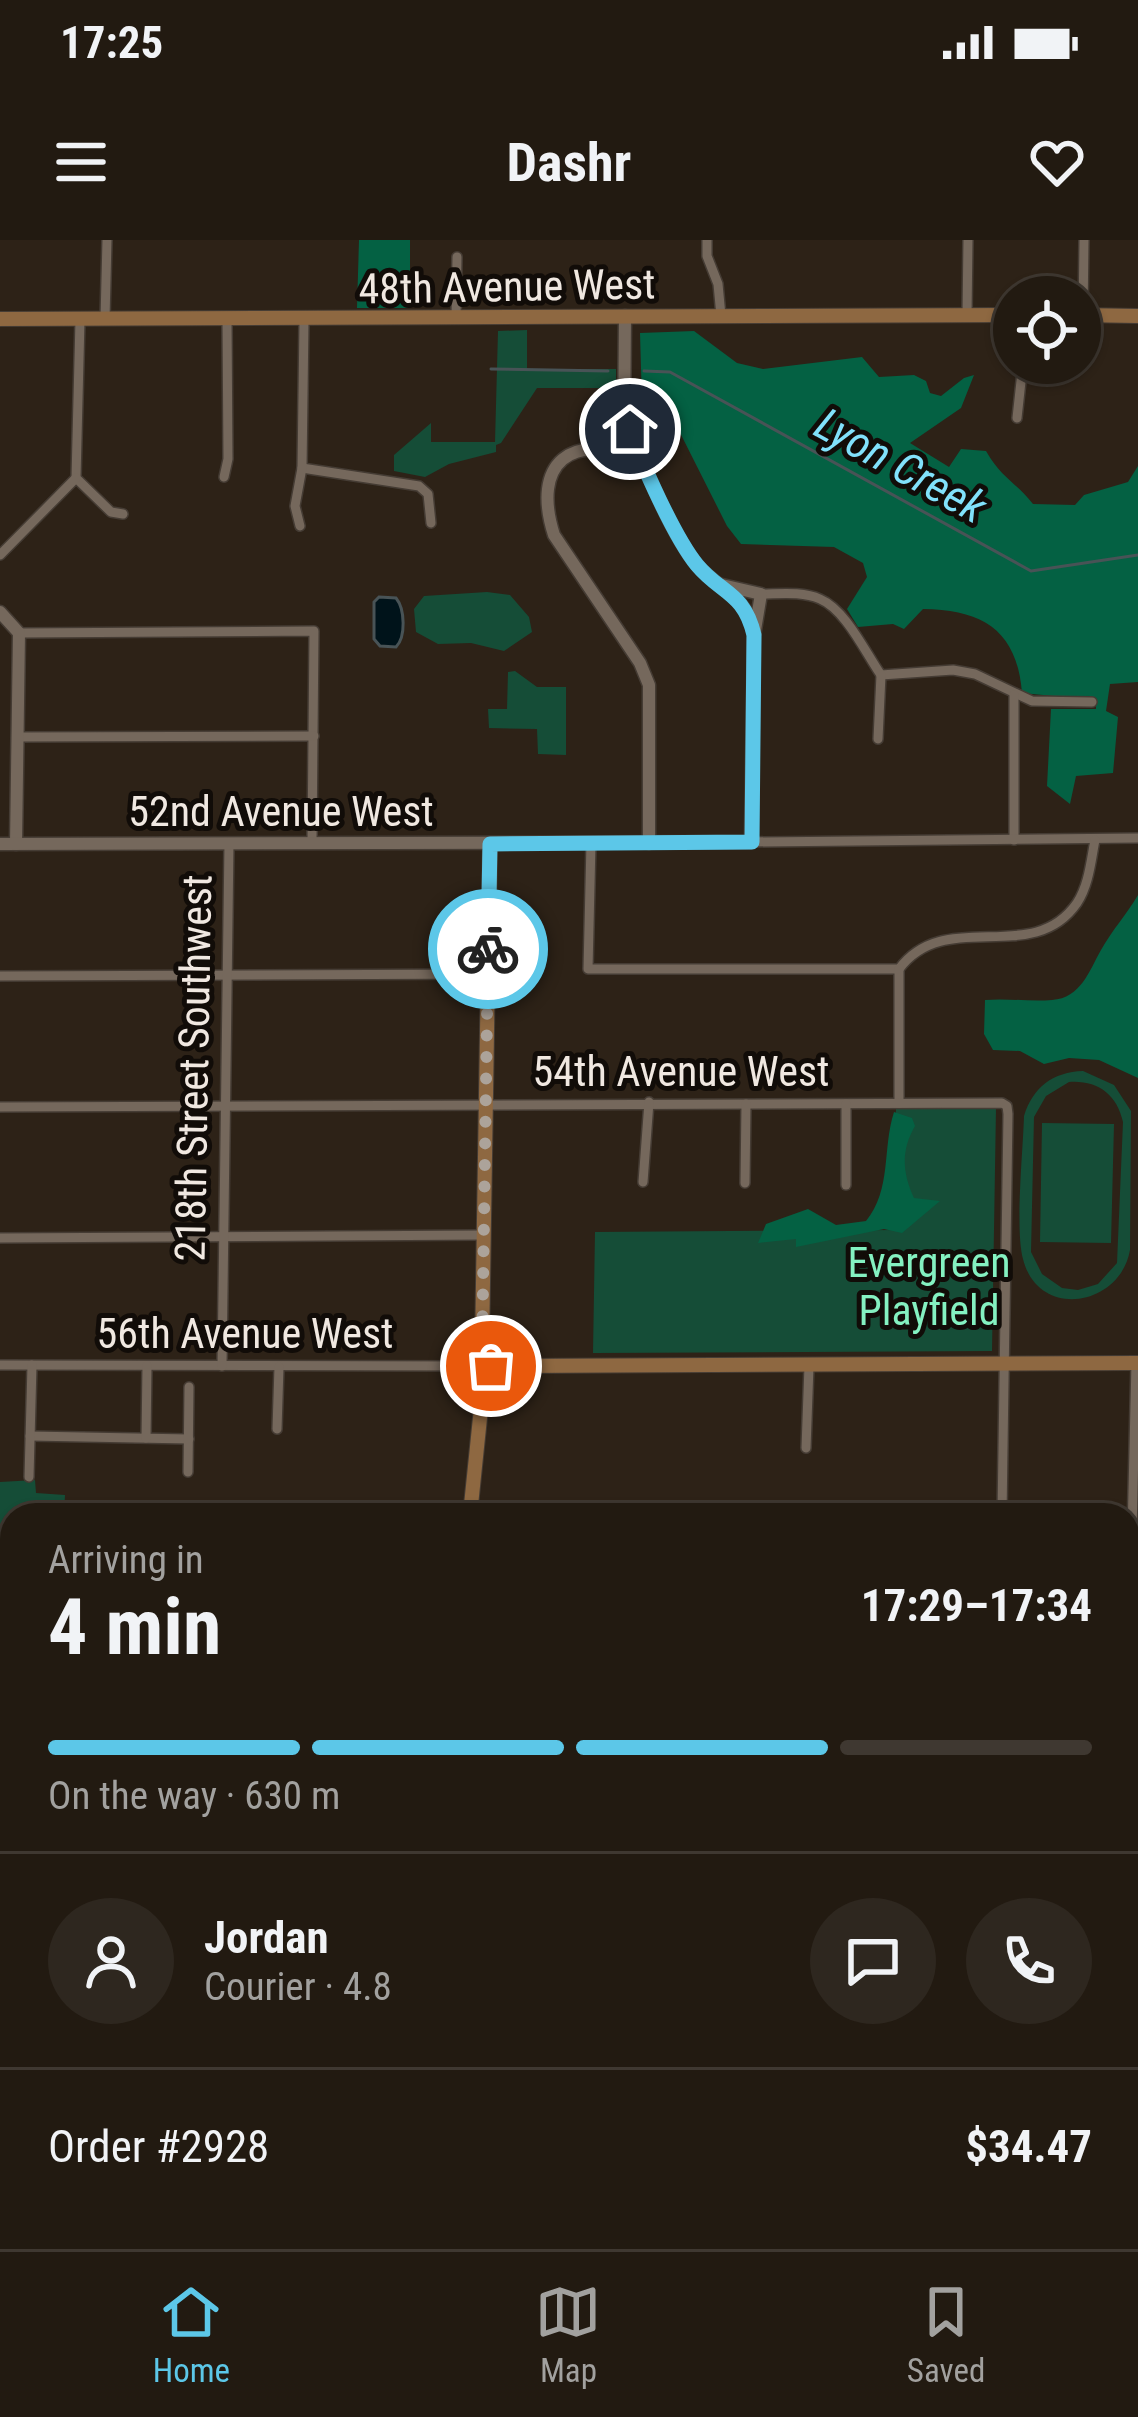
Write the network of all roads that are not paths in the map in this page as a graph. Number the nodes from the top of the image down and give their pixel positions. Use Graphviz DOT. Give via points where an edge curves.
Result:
graph roads {
  1 [pos="107,240"];
  2 [pos="707,240"];
  3 [pos="968,240"];
  4 [pos="1084,240"];
  5 [pos="457,257"];
  6 [pos="1083,276"];
  7 [pos="967,315"];
  8 [pos="1101,315"];
  9 [pos="625,316"];
  10 [pos="993,316"];
  11 [pos="1138,316"];
  12 [pos="721,317"];
  13 [pos="0,319"];
  14 [pos="456,319"];
  15 [pos="80,320"];
  16 [pos="105,320"];
  17 [pos="227,321"];
  18 [pos="304,321"];
  19 [pos="1021,384"];
  20 [pos="626,411"];
  21 [pos="1017,418"];
  22 [pos="609,449"];
  23 [pos="640,459"];
  24 [pos="302,468"];
  25 [pos="224,477"];
  26 [pos="76,478"];
  27 [pos="122,514"];
  28 [pos="431,523"];
  29 [pos="300,526"];
  30 [pos="0,554"];
  31 [pos="722,585"];
  32 [pos="761,594"];
  33 [pos="0,612"];
  34 [pos="19,633"];
  35 [pos="754,635"];
  36 [pos="881,675"];
  37 [pos="1014,695"];
  38 [pos="1092,702"];
  39 [pos="314,736"];
  40 [pos="17,737"];
  41 [pos="878,739"];
  42 [pos="1138,838"];
  43 [pos="1014,840"];
  44 [pos="1095,840"];
  45 [pos="312,842"];
  46 [pos="752,842"];
  47 [pos="229,843"];
  48 [pos="591,843"];
  49 [pos="649,843"];
  50 [pos="0,844"];
  51 [pos="16,844"];
  52 [pos="490,844"];
  53 [pos="899,969"];
  54 [pos="487,974"];
  55 [pos="0,976"];
  56 [pos="227,976"];
  57 [pos="649,1102"];
  58 [pos="899,1103"];
  59 [pos="486,1104"];
  60 [pos="746,1104"];
  61 [pos="846,1104"];
  62 [pos="225,1106"];
  63 [pos="0,1107"];
  64 [pos="643,1182"];
  65 [pos="745,1183"];
  66 [pos="846,1185"];
  67 [pos="484,1235"];
  68 [pos="0,1238"];
  69 [pos="223,1238"];
  70 [pos="1137,1363"];
  71 [pos="1005,1364"];
  72 [pos="0,1365"];
  73 [pos="32,1365"];
  74 [pos="147,1366"];
  75 [pos="222,1366"];
  76 [pos="482,1366"];
  77 [pos="808,1366"];
  78 [pos="279,1367"];
  79 [pos="190,1387"];
  80 [pos="277,1430"];
  81 [pos="30,1436"];
  82 [pos="146,1438"];
  83 [pos="189,1439"];
  84 [pos="806,1448"];
  85 [pos="188,1472"];
  86 [pos="1136,1476"];
  87 [pos="29,1477"];
  88 [pos="471,1503"];
  89 [pos="1002,1503"];
  1 -- 16 [label="street"];
  2 -- 12 [label="street"];
  3 -- 7 [label="street"];
  4 -- 6 [label="street"];
  5 -- 14 [label="street"];
  7 -- 10 [label="main road, 48th Avenue West"];
  7 -- 12 [label="main road, 48th Avenue West"];
  8 -- 11 [label="main road"];
  9 -- 12 [label="main road, 48th Avenue West"];
  9 -- 14 [label="main road, 48th Avenue West"];
  9 -- 20 [label="street"];
  13 -- 15 [label="main road, 48th Avenue West"];
  14 -- 18 [label="main road, 48th Avenue West"];
  15 -- 16 [label="main road, 48th Avenue West"];
  15 -- 26 [label="street"];
  16 -- 17 [label="main road, 48th Avenue West"];
  17 -- 18 [label="main road, 48th Avenue West"];
  17 -- 25 [label="street"];
  18 -- 24 [label="street"];
  19 -- 21 [label="street"];
  20 -- 22 [label="street" via="622,440"];
  20 -- 23 [label="street"];
  22 -- 23 [label="street"];
  22 -- 49 [label="street" via="558,459 549,520 650,685"];
  23 -- 31 [label="street" via="696,564"];
  24 -- 28 [label="street" via="419,486 428,494"];
  24 -- 29 [label="street"];
  26 -- 27 [label="street"];
  26 -- 30 [label="street"];
  31 -- 32 [label="street"];
  31 -- 35 [label="street" via="742,603"];
  32 -- 35 [label="street"];
  32 -- 36 [label="street" via="819,598"];
  33 -- 34 [label="street"];
  34 -- 39 [label="street" via="314,631"];
  34 -- 40 [label="street"];
  35 -- 46 [label="street"];
  36 -- 37 [label="street" via="953,670"];
  36 -- 41 [label="street"];
  37 -- 38 [label="street"];
  37 -- 43 [label="street"];
  39 -- 40 [label="street"];
  39 -- 45 [label="street"];
  40 -- 51 [label="street"];
  42 -- 44 [label="street, 52nd Avenue West"];
  43 -- 44 [label="street, 52nd Avenue West"];
  43 -- 46 [label="street, 52nd Avenue West"];
  44 -- 53 [label="street" via="1076,904 1048,927 942,938"];
  45 -- 47 [label="street, 52nd Avenue West"];
  45 -- 52 [label="street, 52nd Avenue West"];
  46 -- 49 [label="street, 52nd Avenue West"];
  47 -- 51 [label="street, 52nd Avenue West"];
  47 -- 56 [label="street, 218th Street Southwest"];
  48 -- 49 [label="street, 52nd Avenue West"];
  48 -- 52 [label="street, 52nd Avenue West"];
  48 -- 53 [label="street" via="588,969"];
  50 -- 51 [label="street, 52nd Avenue West"];
  52 -- 54 [label="main road"];
  53 -- 58 [label="street"];
  54 -- 56 [label="street"];
  54 -- 59 [label="main road"];
  55 -- 56 [label="street"];
  56 -- 62 [label="street, 218th Street Southwest"];
  57 -- 59 [label="street, 54th Avenue West"];
  57 -- 60 [label="street, 54th Avenue West"];
  57 -- 64 [label="street"];
  58 -- 61 [label="street, 54th Avenue West"];
  58 -- 71 [label="street, 54th Avenue West" via="1007,1106"];
  59 -- 62 [label="street, 54th Avenue West"];
  59 -- 67 [label="main road"];
  60 -- 61 [label="street, 54th Avenue West"];
  60 -- 65 [label="street"];
  61 -- 66 [label="street"];
  62 -- 63 [label="street, 54th Avenue West"];
  62 -- 69 [label="street, 218th Street Southwest"];
  67 -- 69 [label="street"];
  67 -- 76 [label="main road"];
  68 -- 69 [label="street"];
  69 -- 75 [label="street, 218th Street Southwest"];
  70 -- 71 [label="main road, 56th Avenue West"];
  70 -- 86 [label="street"];
  71 -- 77 [label="main road, 56th Avenue West"];
  71 -- 89 [label="street"];
  72 -- 73 [label="street, 56th Avenue West"];
  73 -- 74 [label="street, 56th Avenue West"];
  73 -- 81 [label="street"];
  74 -- 75 [label="street, 56th Avenue West"];
  74 -- 82 [label="street"];
  75 -- 78 [label="street, 56th Avenue West"];
  76 -- 77 [label="main road, 56th Avenue West"];
  76 -- 78 [label="street, 56th Avenue West"];
  76 -- 88 [label="main road"];
  77 -- 84 [label="street"];
  78 -- 80 [label="street"];
  79 -- 83 [label="street"];
  81 -- 82 [label="street"];
  81 -- 87 [label="street"];
  82 -- 83 [label="street"];
  83 -- 85 [label="street"];
}
